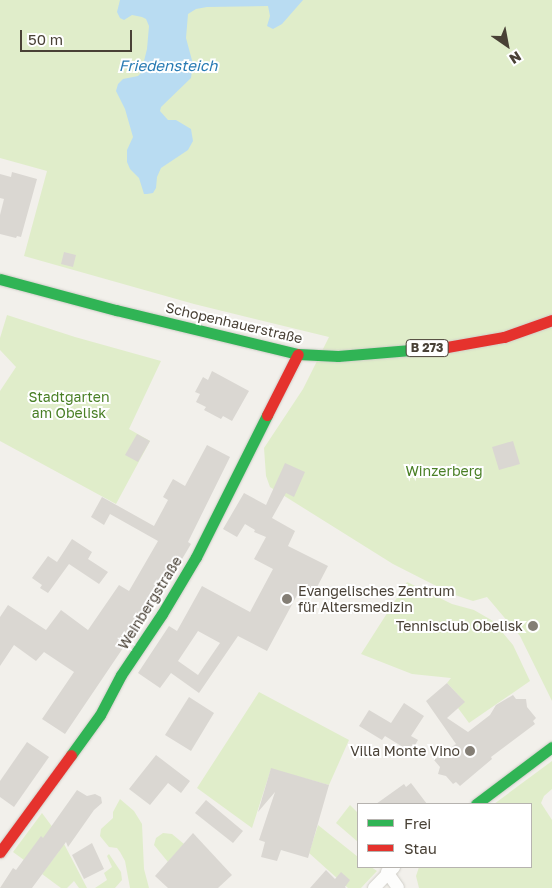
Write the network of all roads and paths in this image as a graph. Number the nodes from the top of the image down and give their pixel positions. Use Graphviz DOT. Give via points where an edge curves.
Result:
graph roads {
  1 [pos="0,279"];
  2 [pos="552,320"];
  3 [pos="298,354"];
  4 [pos="552,747"];
  5 [pos="477,803"];
  6 [pos="0,852"];
  7 [pos="391,869"];
  8 [pos="374,888"];
  9 [pos="398,888"];
  1 -- 3 [label="street, Schopenhauerstraße / B 273"];
  2 -- 3 [label="street, Schopenhauerstraße / B 273" via="504,337 458,346 338,356"];
  3 -- 6 [label="street, Weinbergstraße" via="191,566 100,715"];
  4 -- 5 [label="street"];
  7 -- 8 [label="street"];
  7 -- 9 [label="street"];
}
